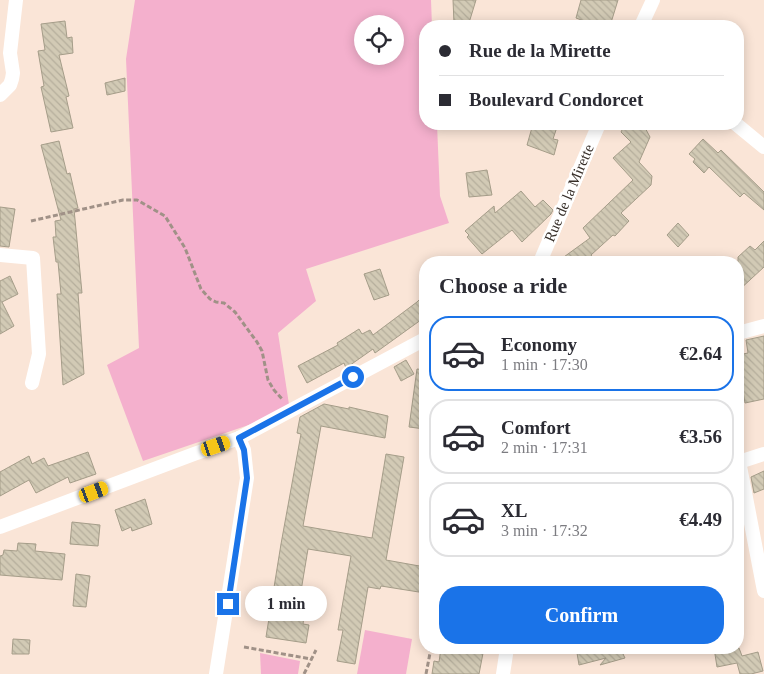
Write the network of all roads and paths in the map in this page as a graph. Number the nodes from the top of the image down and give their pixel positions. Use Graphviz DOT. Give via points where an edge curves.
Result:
graph roads {
  1 [pos="16,0"];
  2 [pos="653,0"];
  3 [pos="644,20"];
  4 [pos="5,90"];
  5 [pos="596,130"];
  6 [pos="743,130"];
  7 [pos="764,147"];
  8 [pos="31,221"];
  9 [pos="0,255"];
  10 [pos="543,256"];
  11 [pos="764,326"];
  12 [pos="744,331"];
  13 [pos="419,342"];
  14 [pos="32,383"];
  15 [pos="290,411"];
  16 [pos="239,438"];
  17 [pos="764,454"];
  18 [pos="744,458"];
  19 [pos="744,489"];
  20 [pos="0,527"];
  21 [pos="764,591"];
  22 [pos="244,647"];
  23 [pos="316,650"];
  24 [pos="430,654"];
  25 [pos="506,654"];
  26 [pos="311,659"];
  27 [pos="216,674"];
  28 [pos="304,674"];
  29 [pos="426,674"];
  30 [pos="503,674"];
  1 -- 4 [label="street" via="10,54 13,73"];
  2 -- 3 [label="street"];
  5 -- 10 [label="street, Rue de la Mirette"];
  6 -- 7 [label="street"];
  8 -- 15 [label="path" via="122,200 137,200 165,216 185,248 201,289 210,299 224,303 235,312 257,342 268,380"];
  9 -- 14 [label="street" via="33,258 39,354"];
  11 -- 12 [label="street"];
  13 -- 15 [label="street"];
  15 -- 16 [label="street"];
  16 -- 20 [label="street"];
  16 -- 27 [label="street" via="244,450 247,478"];
  17 -- 18 [label="street"];
  19 -- 21 [label="street"];
  22 -- 26 [label="path"];
  23 -- 26 [label="path"];
  24 -- 29 [label="path"];
  25 -- 30 [label="street"];
  26 -- 28 [label="path"];
}
